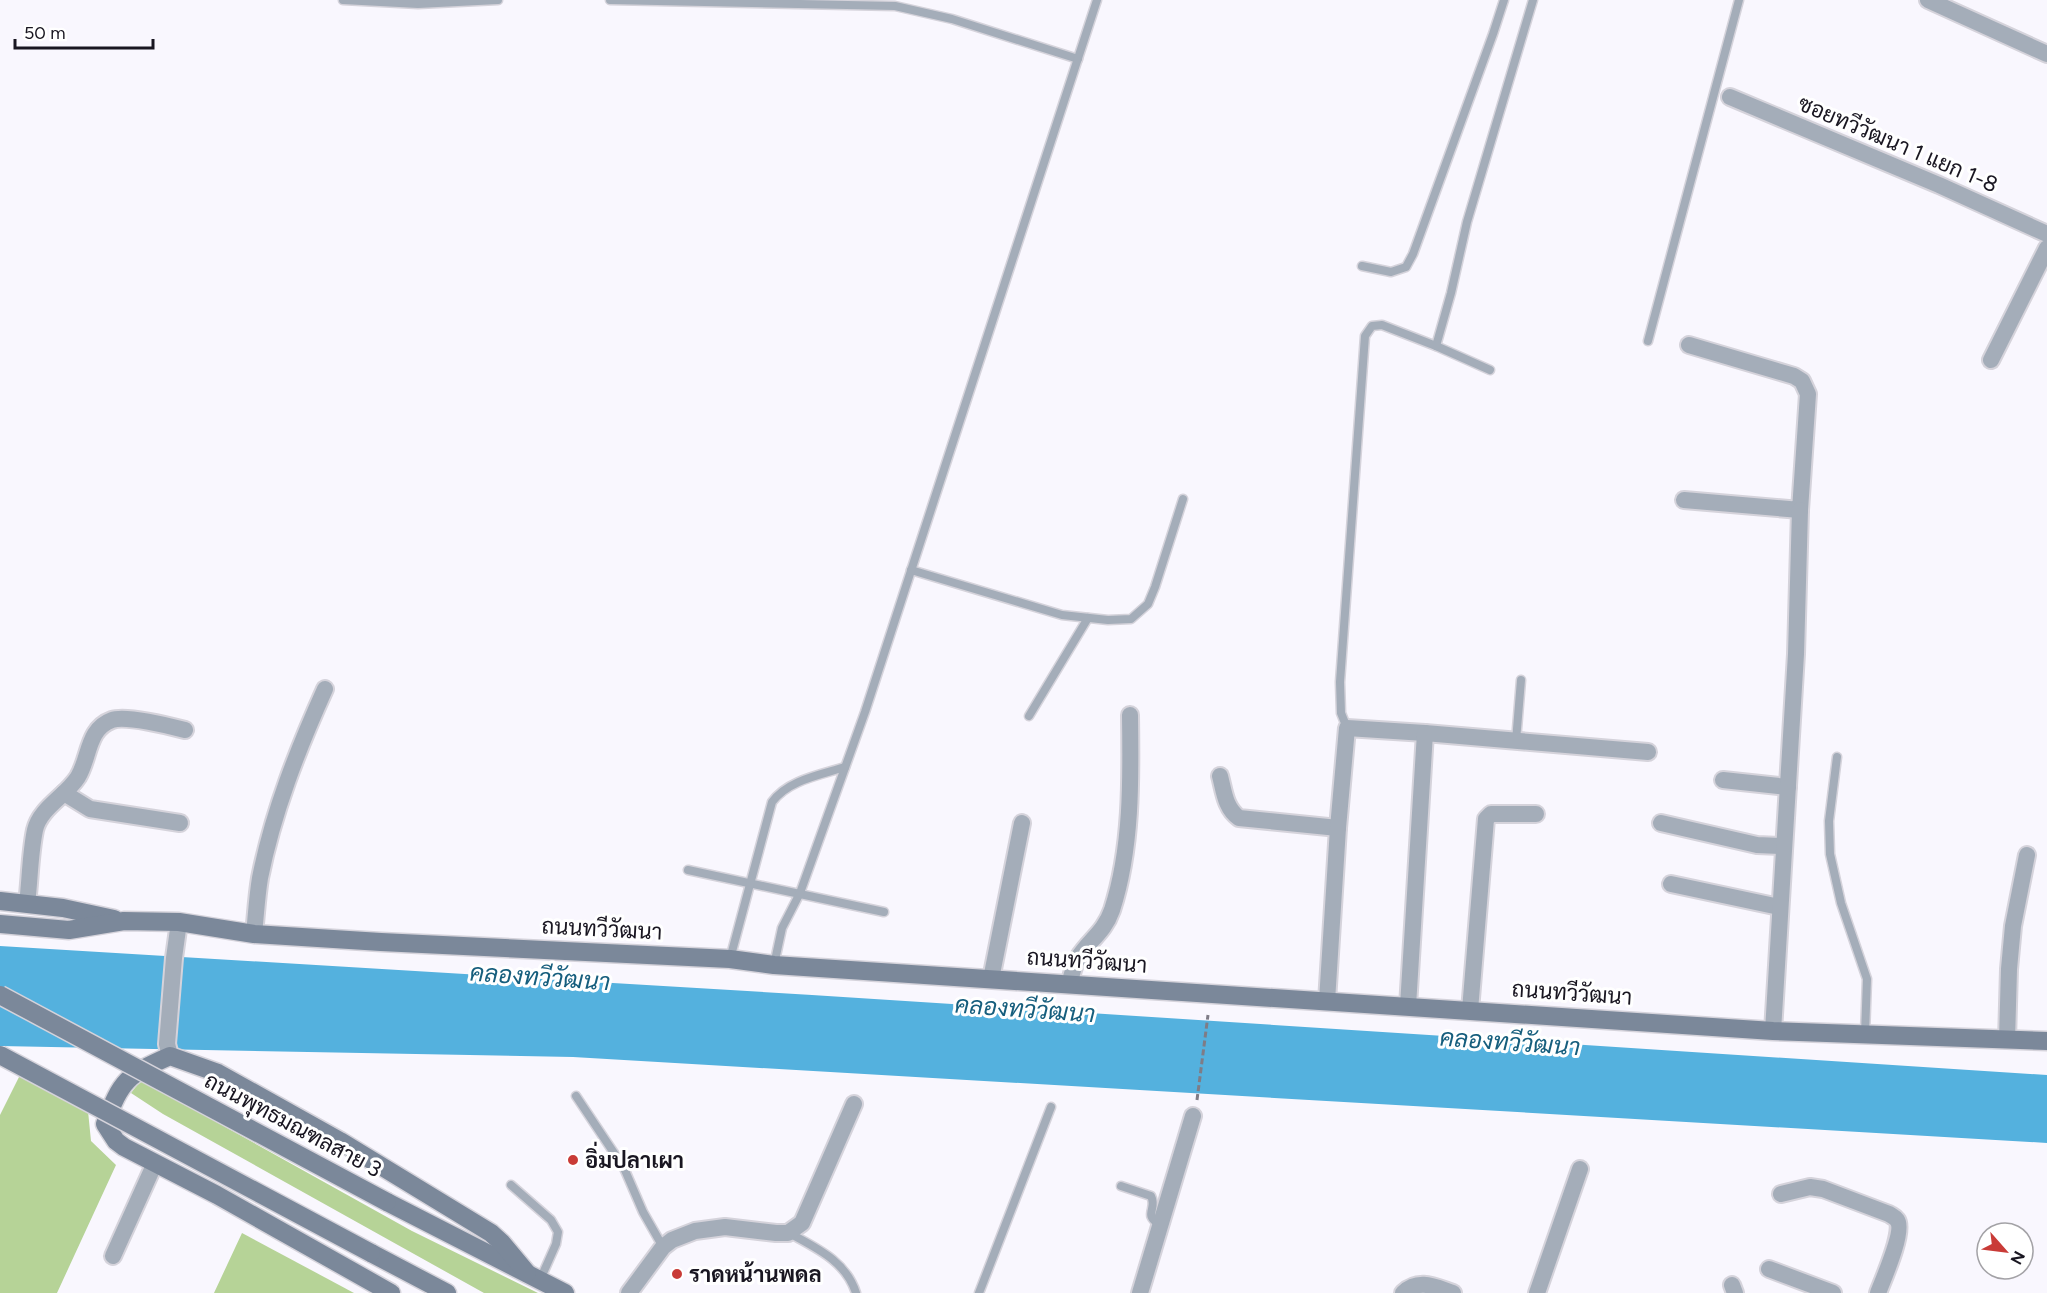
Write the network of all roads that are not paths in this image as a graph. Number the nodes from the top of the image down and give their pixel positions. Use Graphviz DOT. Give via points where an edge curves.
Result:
graph roads {
  1 [pos="343,0"];
  2 [pos="498,0"];
  3 [pos="610,0"];
  4 [pos="1097,0"];
  5 [pos="1504,0"];
  6 [pos="1533,0"];
  7 [pos="1739,0"];
  8 [pos="1928,0"];
  9 [pos="877,3"];
  10 [pos="2047,54"];
  11 [pos="1078,59"];
  12 [pos="1730,97"];
  13 [pos="2047,234"];
  14 [pos="2047,248"];
  15 [pos="1362,266"];
  16 [pos="1648,341"];
  17 [pos="1436,345"];
  18 [pos="1689,345"];
  19 [pos="1991,360"];
  20 [pos="1490,370"];
  21 [pos="1183,499"];
  22 [pos="1683,500"];
  23 [pos="1800,510"];
  24 [pos="911,570"];
  25 [pos="1088,618"];
  26 [pos="1521,680"];
  27 [pos="325,689"];
  28 [pos="1130,715"];
  29 [pos="1029,716"];
  30 [pos="1347,728"];
  31 [pos="185,730"];
  32 [pos="1425,734"];
  33 [pos="1516,741"];
  34 [pos="1648,752"];
  35 [pos="1837,758"];
  36 [pos="845,767"];
  37 [pos="1220,776"];
  38 [pos="1723,780"];
  39 [pos="1788,787"];
  40 [pos="64,793"];
  41 [pos="1536,814"];
  42 [pos="180,823"];
  43 [pos="1022,823"];
  44 [pos="1661,823"];
  45 [pos="1338,828"];
  46 [pos="1783,846"];
  47 [pos="2027,855"];
  48 [pos="688,870"];
  49 [pos="751,884"];
  50 [pos="1671,884"];
  51 [pos="800,893"];
  52 [pos="0,901"];
  53 [pos="27,904"];
  54 [pos="1779,908"];
  55 [pos="884,912"];
  56 [pos="124,921"];
  57 [pos="179,922"];
  58 [pos="0,924"];
  59 [pos="254,934"];
  60 [pos="730,959"];
  61 [pos="774,965"];
  62 [pos="991,979"];
  63 [pos="1069,984"];
  64 [pos="0,995"];
  65 [pos="1327,1001"];
  66 [pos="1408,1006"];
  67 [pos="1470,1010"];
  68 [pos="1773,1031"];
  69 [pos="1865,1034"];
  70 [pos="2007,1040"];
  71 [pos="2047,1041"];
  72 [pos="168,1050"];
  73 [pos="0,1055"];
  74 [pos="576,1096"];
  75 [pos="854,1104"];
  76 [pos="1051,1107"];
  77 [pos="1195,1110"];
  78 [pos="155,1163"];
  79 [pos="1580,1169"];
  80 [pos="511,1185"];
  81 [pos="1121,1186"];
  82 [pos="1781,1194"];
  83 [pos="1160,1226"];
  84 [pos="788,1233"];
  85 [pos="663,1247"];
  86 [pos="113,1256"];
  87 [pos="1769,1269"];
  88 [pos="533,1277"];
  89 [pos="391,1293"];
  90 [pos="447,1293"];
  91 [pos="565,1293"];
  92 [pos="629,1293"];
  93 [pos="856,1293"];
  94 [pos="979,1293"];
  95 [pos="1140,1293"];
  96 [pos="1403,1293"];
  97 [pos="1453,1293"];
  98 [pos="1537,1293"];
  99 [pos="1833,1293"];
  100 [pos="1878,1293"];
  1 -- 2 [label="lane" via="418,4"];
  3 -- 9 [label="lane"];
  4 -- 11 [label="lane"];
  5 -- 15 [label="lane" via="1413,254 1406,267 1392,272"];
  6 -- 17 [label="lane" via="1467,222"];
  7 -- 16 [label="lane"];
  8 -- 10 [label="street"];
  9 -- 11 [label="lane" via="924,11"];
  11 -- 24 [label="lane"];
  12 -- 13 [label="street, ซอยทวีวัฒนา 1 แยก 1-8" via="1939,184"];
  14 -- 19 [label="street"];
  17 -- 20 [label="lane"];
  17 -- 30 [label="lane" via="1382,326 1372,326 1365,336 1340,682 1341,713"];
  18 -- 23 [label="street" via="1802,381 1808,394"];
  21 -- 25 [label="lane" via="1148,604 1131,619"];
  22 -- 23 [label="street"];
  23 -- 39 [label="street"];
  24 -- 25 [label="lane" via="1062,615"];
  24 -- 36 [label="lane"];
  25 -- 29 [label="lane"];
  26 -- 33 [label="lane"];
  27 -- 59 [label="street" via="302,741 271,837 260,879"];
  28 -- 63 [label="street" via="1129,801 1122,867 1112,912 1102,932 1077,960"];
  30 -- 32 [label="street"];
  30 -- 45 [label="street"];
  31 -- 40 [label="street" via="113,719 96,729 80,773"];
  32 -- 33 [label="street"];
  32 -- 66 [label="street"];
  33 -- 34 [label="street"];
  35 -- 69 [label="lane" via="1829,821 1830,854 1841,903 1867,979"];
  36 -- 49 [label="lane" via="791,785 779,793 772,802"];
  36 -- 51 [label="lane"];
  37 -- 45 [label="street" via="1227,805 1239,818"];
  38 -- 39 [label="street"];
  39 -- 46 [label="street"];
  40 -- 42 [label="street" via="90,809"];
  40 -- 53 [label="street" via="35,828"];
  41 -- 67 [label="street" via="1491,814 1486,819"];
  43 -- 62 [label="street"];
  44 -- 46 [label="street" via="1757,845"];
  45 -- 65 [label="street"];
  46 -- 54 [label="street"];
  47 -- 70 [label="street" via="2013,926"];
  48 -- 49 [label="lane"];
  49 -- 51 [label="lane"];
  49 -- 60 [label="lane"];
  50 -- 54 [label="street"];
  51 -- 55 [label="lane"];
  51 -- 61 [label="lane" via="782,928"];
  52 -- 53 [label="main road, ถนนทวีวัฒนา"];
  53 -- 56 [label="main road, ถนนทวีวัฒนา"];
  54 -- 68 [label="street"];
  56 -- 57 [label="main road, ถนนทวีวัฒนา"];
  56 -- 58 [label="main road, ถนนทวีวัฒนา" via="69,930"];
  57 -- 59 [label="main road, ถนนทวีวัฒนา"];
  57 -- 72 [label="street"];
  59 -- 60 [label="main road, ถนนทวีวัฒนา"];
  60 -- 61 [label="main road, ถนนทวีวัฒนา"];
  61 -- 62 [label="main road, ถนนทวีวัฒนา"];
  62 -- 63 [label="main road, ถนนทวีวัฒนา"];
  63 -- 65 [label="main road, ถนนทวีวัฒนา"];
  64 -- 88 [label="main road, ถนนพุทธมณฑลสาย 3, bridge"];
  65 -- 66 [label="main road, ถนนทวีวัฒนา"];
  66 -- 67 [label="main road, ถนนทวีวัฒนา"];
  67 -- 68 [label="main road, ถนนทวีวัฒนา"];
  68 -- 69 [label="main road, ถนนทวีวัฒนา"];
  69 -- 70 [label="main road, ถนนทวีวัฒนา"];
  70 -- 71 [label="main road, ถนนทวีวัฒนา"];
  72 -- 78 [label="main road" via="123,1083 105,1124 116,1141"];
  72 -- 88 [label="main road" via="218,1073 340,1141 490,1233"];
  73 -- 90 [label="main road, bridge"];
  74 -- 85 [label="lane" via="624,1168"];
  75 -- 84 [label="street" via="802,1222"];
  76 -- 94 [label="lane"];
  77 -- 83 [label="street"];
  78 -- 86 [label="street"];
  78 -- 89 [label="main road"];
  79 -- 98 [label="street"];
  80 -- 88 [label="lane" via="551,1220 558,1232 556,1244"];
  81 -- 83 [label="lane" via="1151,1196 1150,1215"];
  82 -- 100 [label="street" via="1810,1187 1823,1189 1897,1220 1897,1239"];
  83 -- 95 [label="street"];
  84 -- 85 [label="street" via="725,1227 695,1231"];
  84 -- 93 [label="lane" via="840,1264"];
  85 -- 92 [label="street"];
  87 -- 99 [label="street"];
  88 -- 91 [label="main road, ถนนพุทธมณฑลสาย 3"];
  96 -- 97 [label="street" via="1412,1285 1425,1284"];
}
